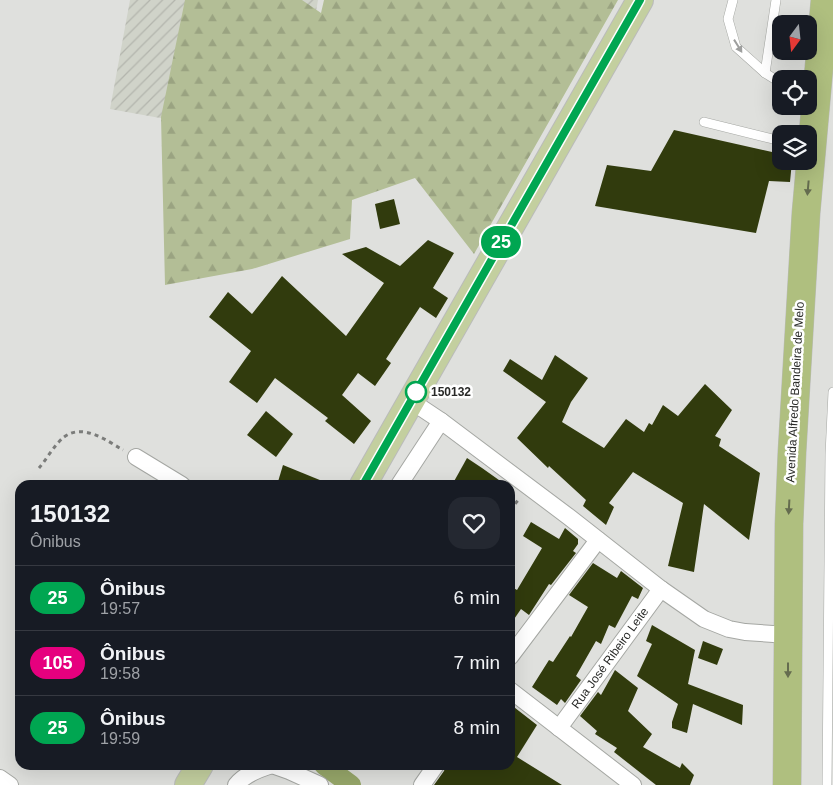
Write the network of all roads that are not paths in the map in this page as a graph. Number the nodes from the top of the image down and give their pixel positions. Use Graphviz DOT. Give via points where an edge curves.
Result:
graph roads {
  1 [pos="640,0"];
  2 [pos="733,0"];
  3 [pos="776,0"];
  4 [pos="825,0"];
  5 [pos="816,70"];
  6 [pos="765,74"];
  7 [pos="772,78"];
  8 [pos="704,122"];
  9 [pos="772,138"];
  10 [pos="809,170"];
  11 [pos="833,392"];
  12 [pos="411,402"];
  13 [pos="441,422"];
  14 [pos="136,457"];
  15 [pos="174,480"];
  16 [pos="366,480"];
  17 [pos="402,480"];
  18 [pos="598,540"];
  19 [pos="661,589"];
  20 [pos="788,635"];
  21 [pos="515,650"];
  22 [pos="515,694"];
  23 [pos="559,728"];
  24 [pos="197,770"];
  25 [pos="253,770"];
  26 [pos="289,770"];
  27 [pos="432,770"];
  28 [pos="0,778"];
  29 [pos="10,785"];
  30 [pos="188,785"];
  31 [pos="236,785"];
  32 [pos="320,785"];
  33 [pos="422,785"];
  34 [pos="633,785"];
  35 [pos="787,785"];
  36 [pos="827,785"];
  1 -- 12 [label="main road"];
  2 -- 6 [label="lane, one-way" via="728,19 736,47"];
  3 -- 6 [label="lane"];
  4 -- 5 [label="highway, Avenida Alfredo Bandeira de Melo"];
  6 -- 7 [label="lane"];
  8 -- 9 [label="lane"];
  10 -- 20 [label="highway, Avenida Alfredo Bandeira de Melo, one-way" via="788,524"];
  11 -- 36 [label="lane"];
  12 -- 13 [label="street"];
  12 -- 16 [label="main road"];
  13 -- 17 [label="street"];
  13 -- 18 [label="street"];
  14 -- 15 [label="street"];
  18 -- 19 [label="street"];
  18 -- 21 [label="street"];
  19 -- 20 [label="street" via="704,618 729,629"];
  19 -- 23 [label="street, Rua José Ribeiro Leite"];
  20 -- 35 [label="highway, Avenida Alfredo Bandeira de Melo, one-way"];
  22 -- 23 [label="street"];
  23 -- 34 [label="street"];
  24 -- 30 [label="main road"];
  25 -- 31 [label="street"];
  26 -- 32 [label="street"];
  27 -- 33 [label="street"];
  28 -- 29 [label="street"];
}
